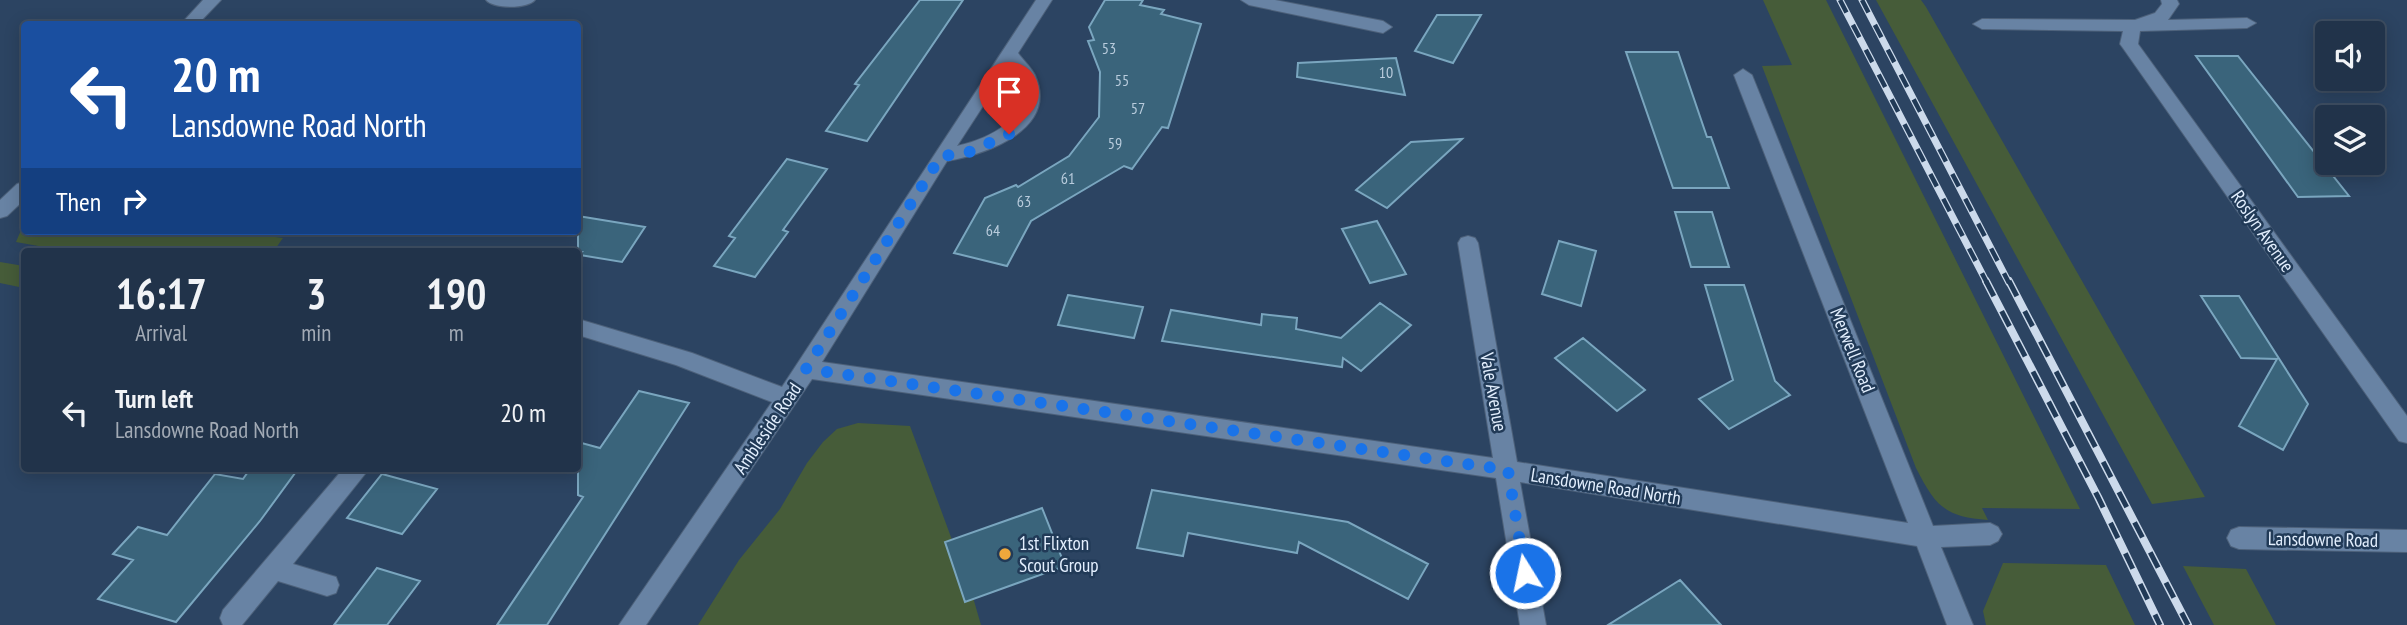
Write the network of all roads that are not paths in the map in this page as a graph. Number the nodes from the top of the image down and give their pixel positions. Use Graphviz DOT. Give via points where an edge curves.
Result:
graph roads {
  1 [pos="213,0"];
  2 [pos="494,0"];
  3 [pos="527,0"];
  4 [pos="1044,0"];
  5 [pos="1249,0"];
  6 [pos="2169,0"];
  7 [pos="192,21"];
  8 [pos="2246,23"];
  9 [pos="1982,24"];
  10 [pos="2133,26"];
  11 [pos="1383,27"];
  12 [pos="1009,54"];
  13 [pos="1743,75"];
  14 [pos="941,156"];
  15 [pos="21,192"];
  16 [pos="0,211"];
  17 [pos="1468,243"];
  18 [pos="581,328"];
  19 [pos="806,369"];
  20 [pos="787,399"];
  21 [pos="2407,433"];
  22 [pos="1508,470"];
  23 [pos="355,472"];
  24 [pos="1990,534"];
  25 [pos="1928,537"];
  26 [pos="2239,538"];
  27 [pos="2407,541"];
  28 [pos="274,569"];
  29 [pos="327,585"];
  30 [pos="232,618"];
  31 [pos="632,625"];
  32 [pos="1533,625"];
  33 [pos="1960,625"];
  1 -- 7 [label="street"];
  2 -- 3 [label="street"];
  4 -- 12 [label="street, Ambleside Road"];
  5 -- 11 [label="street"];
  6 -- 10 [label="street" via="2171,4 2161,17"];
  8 -- 10 [label="street"];
  9 -- 10 [label="street"];
  10 -- 21 [label="street, Roslyn Avenue" via="2129,44"];
  12 -- 14 [label="street, Ambleside Road"];
  12 -- 14 [label="street" via="1032,85 1026,114 1009,134 993,143"];
  13 -- 25 [label="street, Merwell Road"];
  14 -- 19 [label="street, Ambleside Road"];
  15 -- 16 [label="street"];
  17 -- 22 [label="street, Vale Avenue"];
  18 -- 20 [label="street" via="711,366"];
  19 -- 20 [label="street, Ambleside Road"];
  19 -- 22 [label="street, Lansdowne Road North"];
  20 -- 31 [label="street, Ambleside Road"];
  22 -- 25 [label="street, Lansdowne Road North"];
  22 -- 32 [label="street, Vale Avenue"];
  23 -- 28 [label="street"];
  24 -- 25 [label="street, Lansdowne Road North"];
  25 -- 33 [label="street, Merwell Road"];
  26 -- 27 [label="street, Lansdowne Road"];
  28 -- 29 [label="street"];
  28 -- 30 [label="street"];
}
